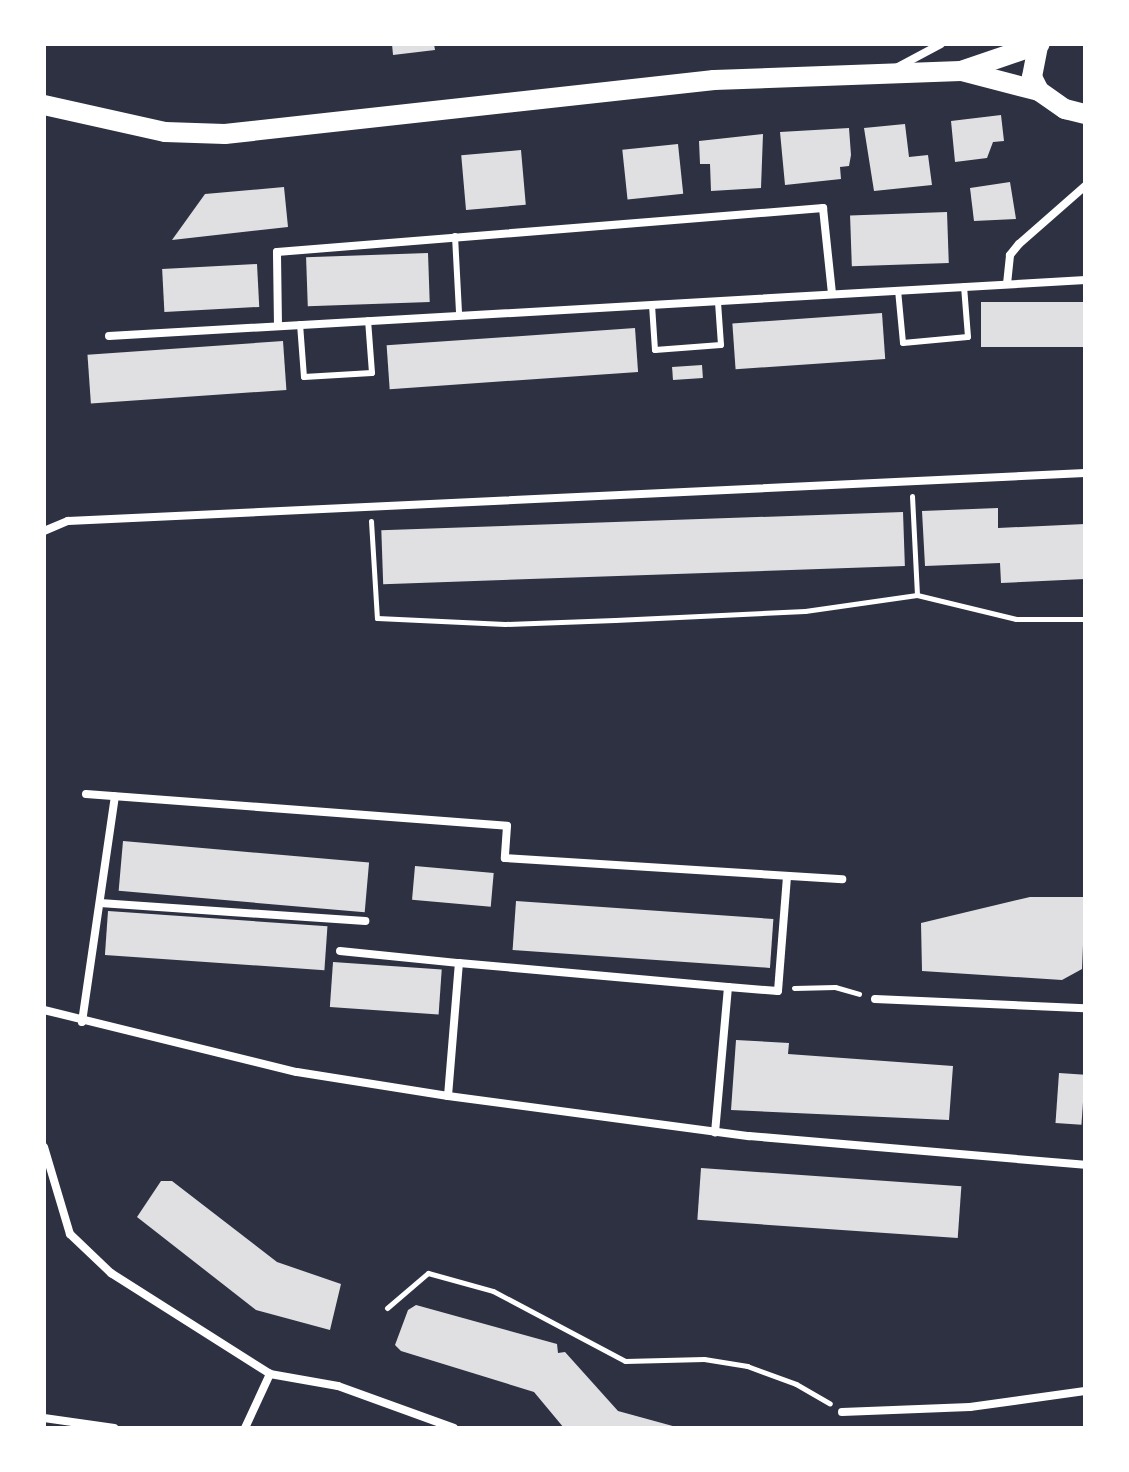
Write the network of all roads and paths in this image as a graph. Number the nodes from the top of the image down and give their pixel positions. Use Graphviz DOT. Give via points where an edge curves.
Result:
graph roads {
  1 [pos="941,44"];
  2 [pos="1039,45"];
  3 [pos="961,71"];
  4 [pos="886,74"];
  5 [pos="1039,91"];
  6 [pos="44,105"];
  7 [pos="1083,117"];
  8 [pos="1085,186"];
  9 [pos="455,235"];
  10 [pos="1085,280"];
  11 [pos="1007,284"];
  12 [pos="964,286"];
  13 [pos="898,290"];
  14 [pos="832,294"];
  15 [pos="718,302"];
  16 [pos="652,305"];
  17 [pos="459,313"];
  18 [pos="368,320"];
  19 [pos="300,324"];
  20 [pos="278,326"];
  21 [pos="109,336"];
  22 [pos="1085,473"];
  23 [pos="911,481"];
  24 [pos="370,507"];
  25 [pos="44,531"];
  26 [pos="917,595"];
  27 [pos="1085,619"];
  28 [pos="86,794"];
  29 [pos="115,796"];
  30 [pos="787,876"];
  31 [pos="842,879"];
  32 [pos="100,903"];
  33 [pos="365,921"];
  34 [pos="340,951"];
  35 [pos="459,963"];
  36 [pos="812,985"];
  37 [pos="728,987"];
  38 [pos="875,999"];
  39 [pos="1085,1008"];
  40 [pos="44,1010"];
  41 [pos="82,1022"];
  42 [pos="448,1096"];
  43 [pos="715,1132"];
  44 [pos="44,1147"];
  45 [pos="1085,1165"];
  46 [pos="387,1308"];
  47 [pos="270,1374"];
  48 [pos="1085,1391"];
  49 [pos="842,1412"];
  50 [pos="44,1418"];
  51 [pos="114,1428"];
  52 [pos="245,1428"];
  53 [pos="454,1428"];
  1 -- 4 [label="street"];
  2 -- 3 [label="main road"];
  2 -- 5 [label="main road" via="1032,77"];
  3 -- 4 [label="main road"];
  3 -- 5 [label="main road"];
  4 -- 6 [label="main road" via="714,80 225,134 165,132"];
  5 -- 7 [label="main road"];
  8 -- 11 [label="street" via="1010,255"];
  9 -- 14 [label="street" via="823,208"];
  9 -- 17 [label="lane"];
  9 -- 20 [label="street" via="277,252"];
  10 -- 11 [label="street"];
  11 -- 12 [label="street"];
  12 -- 13 [label="street"];
  12 -- 13 [label="lane" via="968,337 903,343"];
  13 -- 14 [label="street"];
  14 -- 15 [label="street"];
  15 -- 16 [label="street"];
  15 -- 16 [label="lane" via="721,345 655,350"];
  16 -- 17 [label="street"];
  17 -- 18 [label="street"];
  18 -- 19 [label="street"];
  18 -- 19 [label="lane" via="372,373 304,377"];
  19 -- 20 [label="street"];
  20 -- 21 [label="street"];
  22 -- 23 [label="street"];
  23 -- 24 [label="street"];
  23 -- 26 [label="path"];
  24 -- 25 [label="street" via="68,521"];
  24 -- 26 [label="path" via="377,618 505,624 615,620 805,611"];
  26 -- 27 [label="path" via="1016,619"];
  28 -- 29 [label="street"];
  29 -- 30 [label="street" via="507,826 505,858"];
  29 -- 32 [label="street"];
  30 -- 31 [label="street"];
  30 -- 37 [label="street" via="778,991"];
  32 -- 33 [label="street"];
  32 -- 41 [label="street"];
  34 -- 35 [label="street"];
  35 -- 37 [label="street"];
  35 -- 42 [label="street"];
  36 -- 38 [label="path"];
  37 -- 43 [label="street"];
  38 -- 39 [label="street"];
  40 -- 41 [label="street"];
  41 -- 42 [label="street" via="297,1072"];
  42 -- 43 [label="street"];
  43 -- 45 [label="street"];
  44 -- 47 [label="street" via="70,1234 86,1254"];
  46 -- 49 [label="path" via="428,1273 493,1291 625,1361 704,1359 747,1366 796,1384"];
  47 -- 52 [label="street"];
  47 -- 53 [label="street" via="338,1386"];
  48 -- 49 [label="street" via="970,1407"];
  50 -- 51 [label="street"];
}
